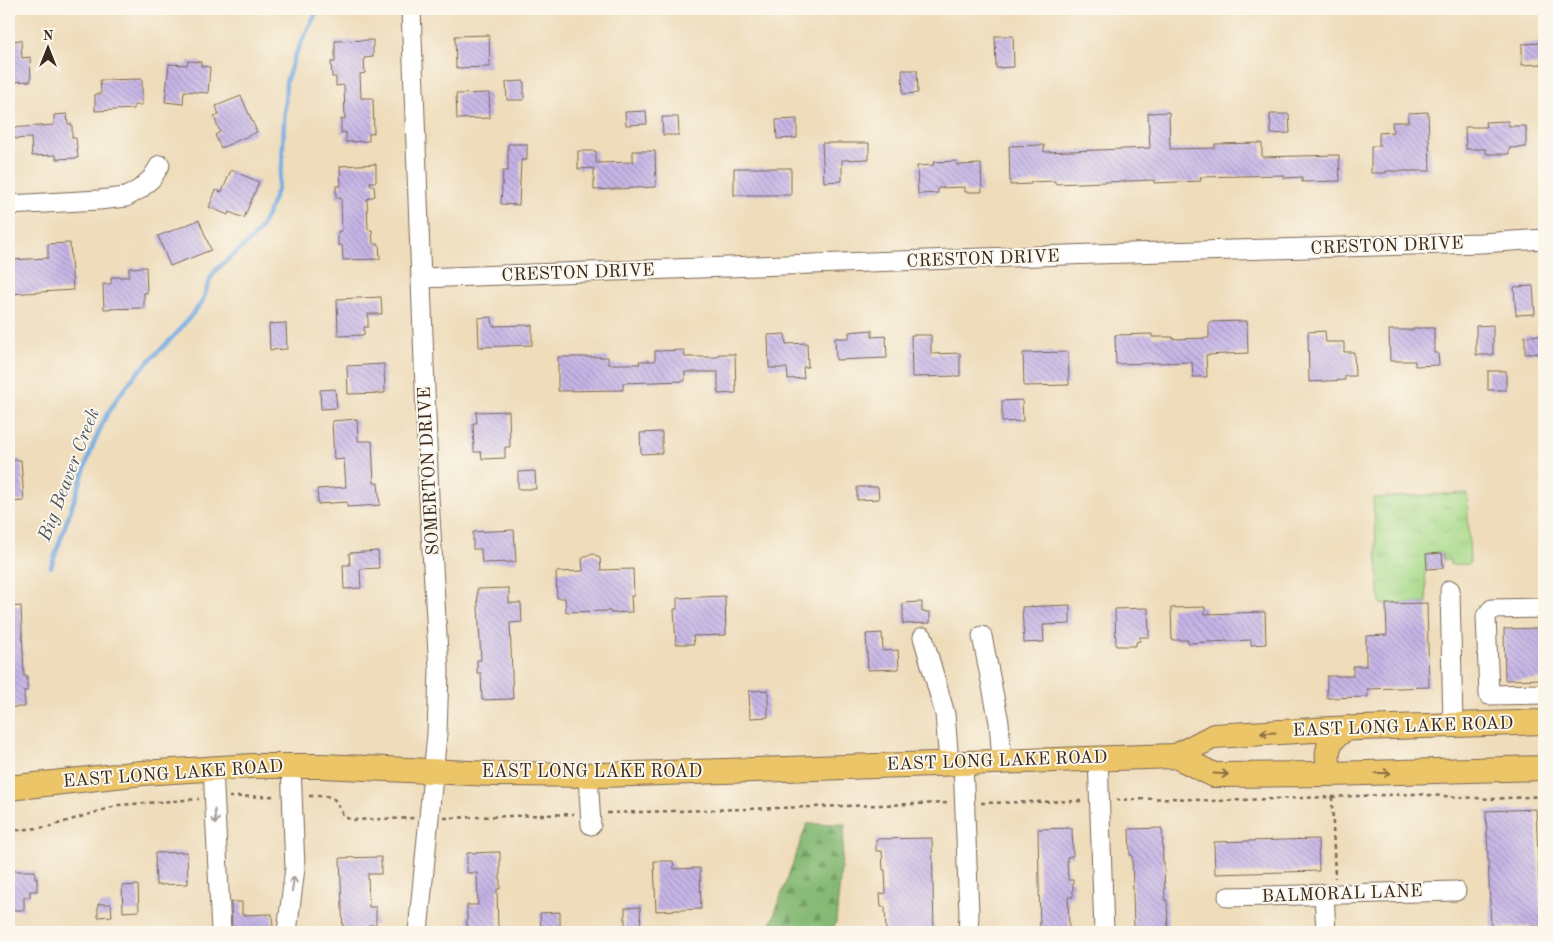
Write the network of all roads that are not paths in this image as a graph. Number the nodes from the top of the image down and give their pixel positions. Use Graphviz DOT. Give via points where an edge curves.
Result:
graph roads {
  1 [pos="411,9"];
  2 [pos="160,164"];
  3 [pos="9,205"];
  4 [pos="1544,239"];
  5 [pos="421,278"];
  6 [pos="1450,590"];
  7 [pos="1544,608"];
  8 [pos="982,636"];
  9 [pos="923,637"];
  10 [pos="1544,694"];
  11 [pos="1544,722"];
  12 [pos="1453,725"];
  13 [pos="1347,728"];
  14 [pos="1176,756"];
  15 [pos="1098,757"];
  16 [pos="1002,761"];
  17 [pos="956,763"];
  18 [pos="291,766"];
  19 [pos="213,768"];
  20 [pos="1544,768"];
  21 [pos="433,771"];
  22 [pos="588,775"];
  23 [pos="1331,786"];
  24 [pos="9,788"];
  25 [pos="590,819"];
  26 [pos="1456,891"];
  27 [pos="1330,894"];
  28 [pos="1228,897"];
  29 [pos="221,932"];
  30 [pos="287,932"];
  31 [pos="418,932"];
  32 [pos="968,932"];
  33 [pos="1104,932"];
  34 [pos="1326,932"];
  1 -- 5 [label="street, SOMERTON DRIVE"];
  2 -- 3 [label="street" via="152,178 126,197"];
  4 -- 5 [label="street, CRESTON DRIVE"];
  5 -- 21 [label="street, SOMERTON DRIVE" via="439,670"];
  6 -- 12 [label="street"];
  7 -- 10 [label="street" via="1492,609 1486,616 1489,695"];
  8 -- 16 [label="street" via="999,722"];
  9 -- 17 [label="street"];
  11 -- 12 [label="main road, EAST LONG LAKE ROAD"];
  12 -- 13 [label="main road, EAST LONG LAKE ROAD"];
  13 -- 14 [label="main road, EAST LONG LAKE ROAD, one-way" via="1214,736"];
  13 -- 23 [label="main road" via="1338,733 1330,745 1327,760"];
  14 -- 15 [label="main road, EAST LONG LAKE ROAD"];
  14 -- 23 [label="main road, EAST LONG LAKE ROAD, one-way" via="1214,775"];
  15 -- 16 [label="main road, EAST LONG LAKE ROAD"];
  15 -- 33 [label="street"];
  16 -- 17 [label="main road, EAST LONG LAKE ROAD"];
  17 -- 22 [label="main road, EAST LONG LAKE ROAD"];
  17 -- 32 [label="street"];
  18 -- 19 [label="main road, EAST LONG LAKE ROAD"];
  18 -- 21 [label="main road, EAST LONG LAKE ROAD"];
  30 -- 18 [label="street, one-way" via="295,868"];
  19 -- 24 [label="main road, EAST LONG LAKE ROAD"];
  19 -- 29 [label="street, one-way"];
  23 -- 20 [label="main road, EAST LONG LAKE ROAD, one-way"];
  21 -- 22 [label="main road, EAST LONG LAKE ROAD"];
  21 -- 31 [label="street, SOMERTON DRIVE"];
  22 -- 25 [label="street"];
  26 -- 27 [label="street, BALMORAL LANE"];
  27 -- 28 [label="street, BALMORAL LANE"];
  27 -- 34 [label="street"];
}
